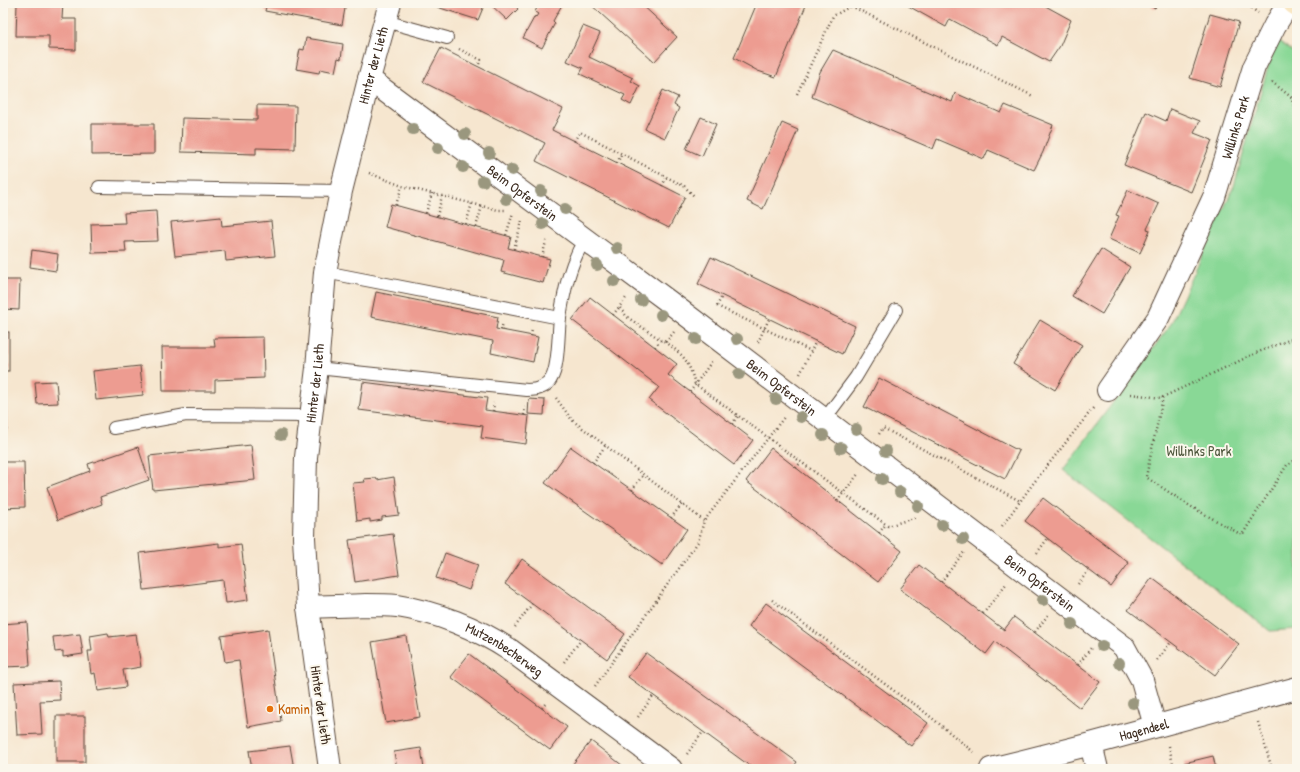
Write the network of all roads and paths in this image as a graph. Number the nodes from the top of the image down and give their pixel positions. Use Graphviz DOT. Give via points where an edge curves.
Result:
graph roads {
  1 [pos="848,3"];
  2 [pos="853,3"];
  3 [pos="1245,3"];
  4 [pos="1288,3"];
  5 [pos="1294,3"];
  6 [pos="1297,5"];
  7 [pos="851,6"];
  8 [pos="388,12"];
  9 [pos="1260,14"];
  10 [pos="447,38"];
  11 [pos="478,66"];
  12 [pos="1254,67"];
  13 [pos="369,79"];
  14 [pos="797,94"];
  15 [pos="1033,96"];
  16 [pos="1297,114"];
  17 [pos="574,141"];
  18 [pos="622,153"];
  19 [pos="617,163"];
  20 [pos="348,166"];
  21 [pos="666,176"];
  22 [pos="402,186"];
  23 [pos="662,186"];
  24 [pos="99,187"];
  25 [pos="341,191"];
  26 [pos="432,193"];
  27 [pos="442,196"];
  28 [pos="694,196"];
  29 [pos="472,204"];
  30 [pos="396,205"];
  31 [pos="482,206"];
  32 [pos="426,213"];
  33 [pos="437,216"];
  34 [pos="523,217"];
  35 [pos="466,224"];
  36 [pos="476,227"];
  37 [pos="549,234"];
  38 [pos="506,235"];
  39 [pos="585,239"];
  40 [pos="514,249"];
  41 [pos="542,257"];
  42 [pos="325,272"];
  43 [pos="717,306"];
  44 [pos="620,308"];
  45 [pos="896,310"];
  46 [pos="687,316"];
  47 [pos="560,318"];
  48 [pos="1297,337"];
  49 [pos="661,340"];
  50 [pos="816,341"];
  51 [pos="666,342"];
  52 [pos="725,345"];
  53 [pos="655,347"];
  54 [pos="811,351"];
  55 [pos="317,368"];
  56 [pos="695,384"];
  57 [pos="547,385"];
  58 [pos="1108,390"];
  59 [pos="690,392"];
  60 [pos="794,397"];
  61 [pos="1163,397"];
  62 [pos="311,416"];
  63 [pos="738,416"];
  64 [pos="824,420"];
  65 [pos="732,424"];
  66 [pos="114,428"];
  67 [pos="768,438"];
  68 [pos="605,446"];
  69 [pos="868,454"];
  70 [pos="1297,459"];
  71 [pos="801,462"];
  72 [pos="593,463"];
  73 [pos="796,468"];
  74 [pos="643,474"];
  75 [pos="632,490"];
  76 [pos="843,493"];
  77 [pos="837,501"];
  78 [pos="1020,501"];
  79 [pos="682,504"];
  80 [pos="943,510"];
  81 [pos="671,518"];
  82 [pos="704,521"];
  83 [pos="886,524"];
  84 [pos="879,533"];
  85 [pos="982,540"];
  86 [pos="1018,568"];
  87 [pos="941,582"];
  88 [pos="772,600"];
  89 [pos="532,604"];
  90 [pos="308,607"];
  91 [pos="983,614"];
  92 [pos="581,640"];
  93 [pos="502,645"];
  94 [pos="551,680"];
  95 [pos="1297,688"];
  96 [pos="1251,700"];
  97 [pos="582,704"];
  98 [pos="1155,726"];
  99 [pos="703,732"];
  100 [pos="1091,744"];
  101 [pos="678,763"];
  102 [pos="330,769"];
  103 [pos="992,769"];
  104 [pos="1097,769"];
  105 [pos="1272,769"];
  1 -- 7 [label="path"];
  2 -- 7 [label="path"];
  3 -- 9 [label="path"];
  4 -- 12 [label="street, Willinks Park"];
  5 -- 6 [label="main road"];
  7 -- 14 [label="path" via="833,16"];
  7 -- 15 [label="path"];
  8 -- 10 [label="lane"];
  8 -- 13 [label="street, Hinter der Lieth"];
  10 -- 11 [label="path" via="456,48 481,60"];
  12 -- 16 [label="path" via="1291,97"];
  12 -- 58 [label="street, Willinks Park" via="1214,197 1158,318"];
  13 -- 20 [label="street, Hinter der Lieth"];
  13 -- 39 [label="street, Beim Opferstein"];
  17 -- 18 [label="path" via="580,132"];
  18 -- 19 [label="path"];
  18 -- 21 [label="path"];
  20 -- 22 [label="path"];
  20 -- 25 [label="street, Hinter der Lieth"];
  21 -- 23 [label="path"];
  21 -- 28 [label="path" via="684,186"];
  22 -- 26 [label="path"];
  22 -- 30 [label="path"];
  24 -- 25 [label="lane"];
  25 -- 42 [label="street, Hinter der Lieth"];
  26 -- 27 [label="path"];
  26 -- 32 [label="path"];
  27 -- 29 [label="path"];
  27 -- 33 [label="path"];
  29 -- 31 [label="path"];
  29 -- 35 [label="path"];
  31 -- 36 [label="path"];
  31 -- 38 [label="path" via="513,210"];
  34 -- 40 [label="path"];
  37 -- 41 [label="path"];
  39 -- 46 [label="street, Beim Opferstein"];
  39 -- 47 [label="lane" via="572,266"];
  42 -- 47 [label="lane"];
  42 -- 55 [label="street, Hinter der Lieth"];
  43 -- 54 [label="path"];
  44 -- 49 [label="path" via="627,317"];
  45 -- 64 [label="lane" via="856,377"];
  46 -- 51 [label="path"];
  46 -- 52 [label="street, Beim Opferstein"];
  47 -- 57 [label="lane" via="555,369"];
  48 -- 61 [label="path" via="1256,353"];
  49 -- 51 [label="path"];
  49 -- 53 [label="path"];
  50 -- 54 [label="path"];
  51 -- 56 [label="path" via="682,355 689,365"];
  52 -- 56 [label="path"];
  52 -- 60 [label="street, Beim Opferstein"];
  54 -- 60 [label="path"];
  55 -- 57 [label="lane" via="527,390"];
  55 -- 62 [label="street, Hinter der Lieth"];
  56 -- 59 [label="path"];
  56 -- 63 [label="path"];
  57 -- 68 [label="path" via="572,420"];
  58 -- 61 [label="path"];
  58 -- 78 [label="path"];
  60 -- 64 [label="street, Beim Opferstein"];
  60 -- 67 [label="path"];
  61 -- 70 [label="path" via="1146,477 1190,506 1242,535 1287,465"];
  62 -- 66 [label="lane" via="186,415"];
  62 -- 90 [label="street, Hinter der Lieth" via="306,457 304,538"];
  63 -- 65 [label="path"];
  63 -- 67 [label="path"];
  64 -- 69 [label="street, Beim Opferstein"];
  67 -- 71 [label="path"];
  67 -- 82 [label="path"];
  68 -- 72 [label="path"];
  68 -- 74 [label="path"];
  69 -- 76 [label="path"];
  69 -- 78 [label="path" via="883,428"];
  69 -- 80 [label="street, Beim Opferstein"];
  71 -- 73 [label="path"];
  71 -- 76 [label="path"];
  74 -- 75 [label="path"];
  74 -- 79 [label="path"];
  76 -- 77 [label="path"];
  76 -- 83 [label="path"];
  78 -- 85 [label="path"];
  79 -- 81 [label="path"];
  79 -- 82 [label="path"];
  80 -- 83 [label="path" via="888,526"];
  80 -- 85 [label="street, Beim Opferstein"];
  82 -- 97 [label="path" via="698,542"];
  83 -- 84 [label="path"];
  85 -- 86 [label="street, Beim Opferstein"];
  85 -- 87 [label="path"];
  86 -- 91 [label="path"];
  86 -- 98 [label="street, Beim Opferstein" via="1124,647 1142,680"];
  88 -- 103 [label="path" via="916,706"];
  89 -- 93 [label="path"];
  90 -- 93 [label="street, Mutzenbecherweg" via="395,606 454,622"];
  90 -- 102 [label="street, Hinter der Lieth"];
  92 -- 94 [label="path"];
  93 -- 94 [label="street, Mutzenbecherweg"];
  94 -- 97 [label="street, Mutzenbecherweg"];
  95 -- 96 [label="street, Hagendeel"];
  96 -- 98 [label="street, Hagendeel"];
  96 -- 105 [label="path"];
  97 -- 101 [label="street, Mutzenbecherweg"];
  98 -- 100 [label="street, Hagendeel"];
  99 -- 101 [label="path"];
  100 -- 103 [label="street, Hagendeel"];
  100 -- 104 [label="street"];
}
